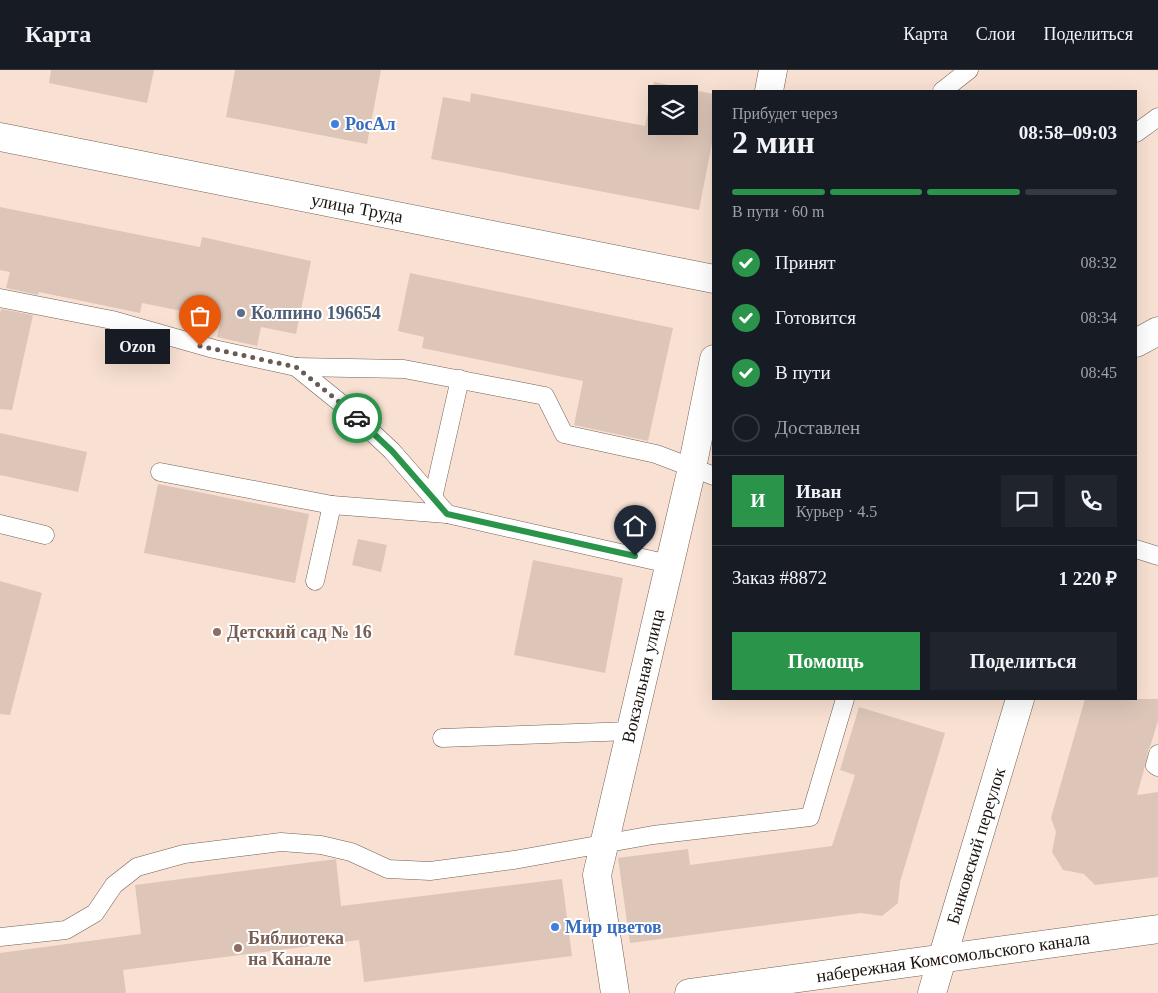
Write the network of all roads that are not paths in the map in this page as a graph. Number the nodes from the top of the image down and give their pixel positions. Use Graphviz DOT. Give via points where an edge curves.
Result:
graph roads {
  1 [pos="773,70"];
  2 [pos="969,70"];
  3 [pos="769,90"];
  4 [pos="943,90"];
  5 [pos="1158,118"];
  6 [pos="1137,132"];
  7 [pos="0,137"];
  8 [pos="712,279"];
  9 [pos="0,298"];
  10 [pos="1158,330"];
  11 [pos="1137,342"];
  12 [pos="296,367"];
  13 [pos="460,379"];
  14 [pos="712,380"];
  15 [pos="160,472"];
  16 [pos="703,472"];
  17 [pos="433,498"];
  18 [pos="332,505"];
  19 [pos="447,514"];
  20 [pos="0,524"];
  21 [pos="45,535"];
  22 [pos="1137,549"];
  23 [pos="1158,556"];
  24 [pos="669,564"];
  25 [pos="315,581"];
  26 [pos="845,700"];
  27 [pos="1020,700"];
  28 [pos="631,731"];
  29 [pos="442,738"];
  30 [pos="1158,754"];
  31 [pos="1158,768"];
  32 [pos="604,844"];
  33 [pos="1158,929"];
  34 [pos="0,937"];
  35 [pos="942,959"];
  36 [pos="615,993"];
  37 [pos="689,993"];
  38 [pos="932,993"];
  1 -- 3 [label="street"];
  2 -- 4 [label="lane"];
  5 -- 6 [label="lane"];
  7 -- 8 [label="street, улица Труда"];
  9 -- 12 [label="lane" via="112,320 214,349"];
  10 -- 11 [label="street"];
  12 -- 13 [label="lane" via="404,369"];
  12 -- 17 [label="lane" via="392,451"];
  13 -- 16 [label="lane" via="545,396 564,434 656,454"];
  13 -- 17 [label="lane"];
  14 -- 16 [label="street, Вокзальная улица"];
  15 -- 18 [label="lane"];
  16 -- 24 [label="street, Вокзальная улица"];
  17 -- 19 [label="lane"];
  18 -- 19 [label="lane"];
  18 -- 25 [label="lane"];
  19 -- 24 [label="lane"];
  20 -- 21 [label="lane"];
  22 -- 23 [label="lane"];
  24 -- 28 [label="street, Вокзальная улица"];
  26 -- 32 [label="lane" via="810,817 653,835"];
  27 -- 35 [label="street, Банковский переулок"];
  28 -- 29 [label="lane"];
  28 -- 32 [label="street, Вокзальная улица"];
  30 -- 31 [label="lane" via="1155,765"];
  32 -- 34 [label="lane" via="430,871 388,869 351,852 321,845 281,842 184,854 137,867 114,885 95,913 66,930"];
  32 -- 36 [label="street, Вокзальная улица" via="597,875"];
  33 -- 35 [label="street, набережная Комсомольского канала"];
  35 -- 37 [label="street, набережная Комсомольского канала"];
  35 -- 38 [label="street, Банковский переулок"];
}
